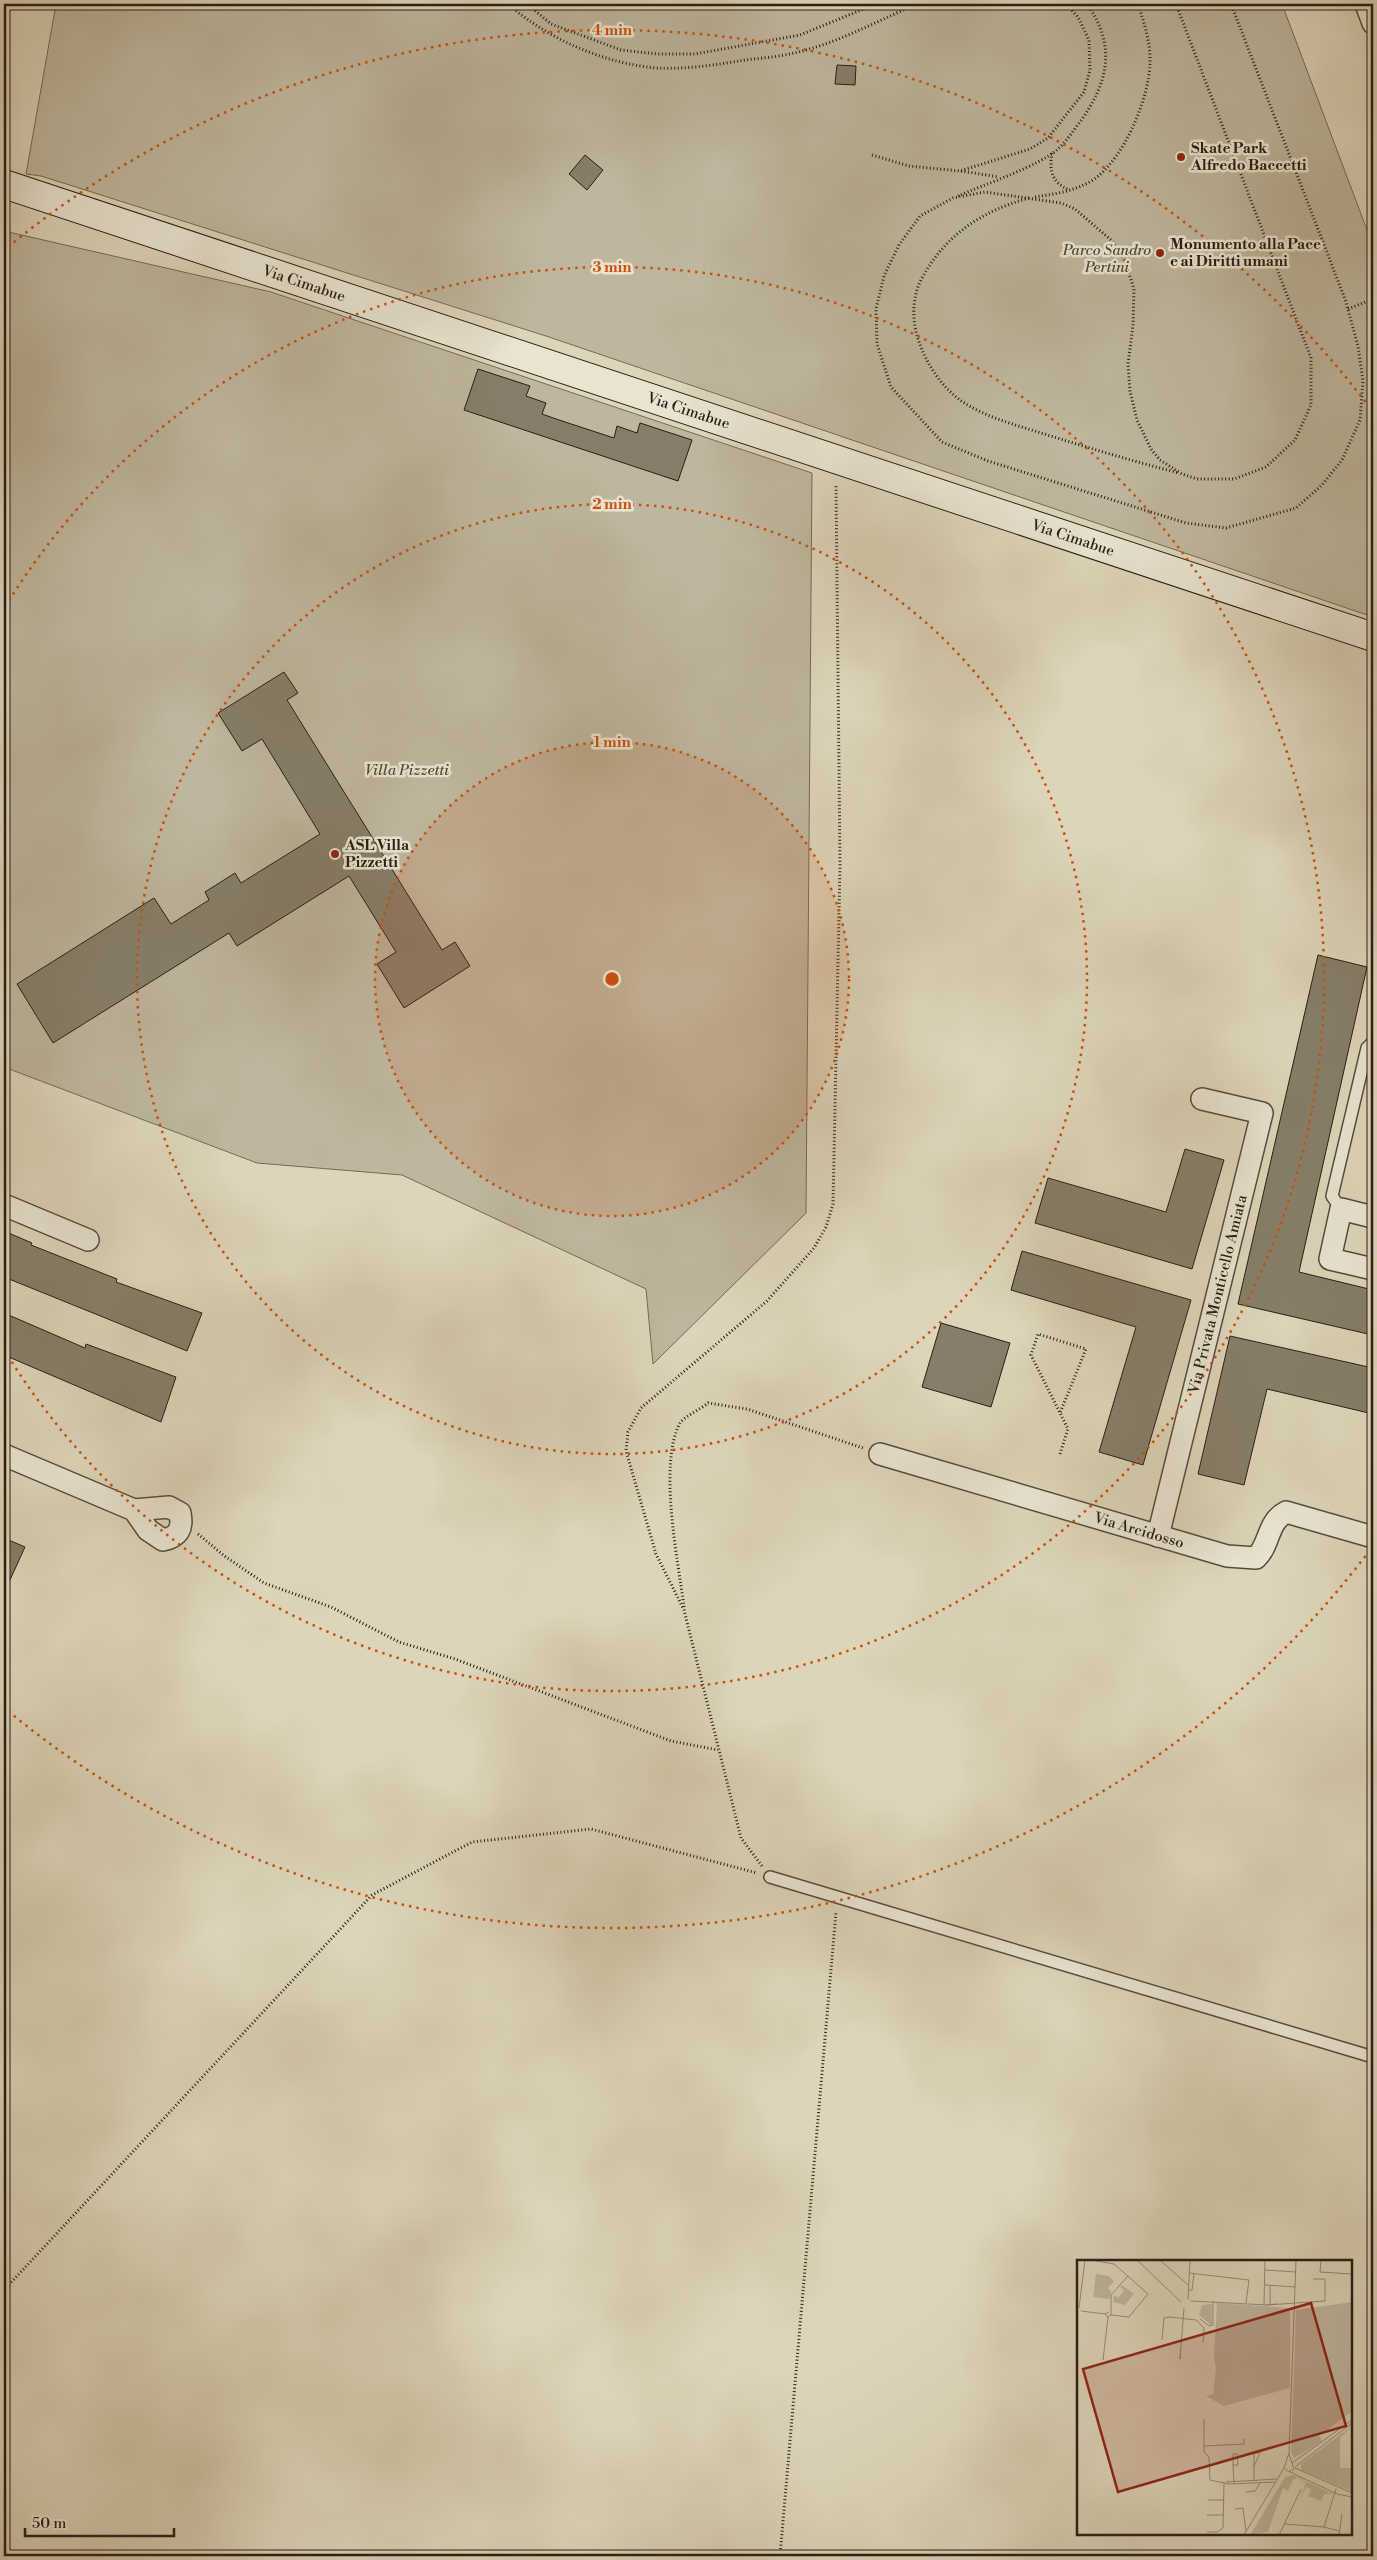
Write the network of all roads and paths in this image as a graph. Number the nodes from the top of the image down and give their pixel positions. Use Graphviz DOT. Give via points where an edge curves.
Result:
graph roads {
  1 [pos="508,4"];
  2 [pos="527,4"];
  3 [pos="876,4"];
  4 [pos="916,4"];
  5 [pos="1066,4"];
  6 [pos="1087,4"];
  7 [pos="1138,4"];
  8 [pos="1176,4"];
  9 [pos="1231,4"];
  10 [pos="1366,4"];
  11 [pos="1373,23"];
  12 [pos="1052,153"];
  13 [pos="872,155"];
  14 [pos="960,171"];
  15 [pos="1001,178"];
  16 [pos="4,184"];
  17 [pos="1070,191"];
  18 [pos="953,198"];
  19 [pos="1031,198"];
  20 [pos="1373,299"];
  21 [pos="1348,309"];
  22 [pos="837,460"];
  23 [pos="1182,474"];
  24 [pos="1373,637"];
  25 [pos="1373,1042"];
  26 [pos="1202,1099"];
  27 [pos="4,1205"];
  28 [pos="1341,1209"];
  29 [pos="1373,1217"];
  30 [pos="88,1240"];
  31 [pos="1373,1269"];
  32 [pos="1060,1413"];
  33 [pos="880,1454"];
  34 [pos="1060,1454"];
  35 [pos="4,1455"];
  36 [pos="134,1510"];
  37 [pos="182,1524"];
  38 [pos="1158,1536"];
  39 [pos="1373,1537"];
  40 [pos="684,1610"];
  41 [pos="718,1750"];
  42 [pos="770,1877"];
  43 [pos="837,1897"];
  44 [pos="1373,2057"];
  45 [pos="4,2290"];
  46 [pos="780,2556"];
  1 -- 4 [label="path" via="530,23 564,42 605,58 648,67 712,65 794,53"];
  2 -- 3 [label="path" via="551,24 569,31 621,50 658,54 695,54 800,34"];
  5 -- 14 [label="path" via="1078,17 1089,40 1090,70 1084,92 1048,138 1030,149"];
  6 -- 12 [label="path" via="1096,16 1104,43 1105,72 1096,99"];
  7 -- 17 [label="path" via="1146,30 1150,63 1144,99 1128,137 1110,162 1094,179"];
  8 -- 23 [label="path" via="1312,358 1311,405 1294,440 1266,467 1234,479 1197,480"];
  9 -- 21 [label="path"];
  10 -- 11 [label="street"];
  12 -- 15 [label="path"];
  12 -- 17 [label="path" via="1052,177 1059,186"];
  13 -- 14 [label="path" via="909,166"];
  14 -- 15 [label="path"];
  15 -- 18 [label="path"];
  16 -- 22 [label="main road, Via Cimabue"];
  17 -- 19 [label="path"];
  18 -- 19 [label="path" via="985,192"];
  18 -- 21 [label="path" via="920,216 899,245 884,276 876,309 877,344 891,387 942,442 988,461 1186,523 1226,528 1296,508 1322,485 1342,460 1360,420 1363,381"];
  19 -- 23 [label="path" via="1075,209 1111,240 1125,261 1134,289 1128,364 1137,420 1160,460"];
  19 -- 23 [label="path" via="1008,204 952,236 931,260 917,286 912,323 923,357 941,383 965,404 999,419 1112,456"];
  20 -- 21 [label="path"];
  22 -- 24 [label="main road, Via Cimabue"];
  22 -- 40 [label="path" via="840,864 833,1204 826,1227 814,1248 766,1301 641,1408 628,1432 626,1452 650,1536"];
  25 -- 28 [label="lane" via="1367,1048 1332,1196"];
  26 -- 38 [label="street, Via Privata Monticello Amiata" via="1262,1113"];
  27 -- 30 [label="street"];
  28 -- 29 [label="street"];
  28 -- 31 [label="street" via="1330,1259"];
  32 -- 32 [label="path" via="1032,1355 1038,1334 1086,1349"];
  32 -- 34 [label="path" via="1068,1429"];
  33 -- 38 [label="street, Via Arcidosso"];
  33 -- 40 [label="path" via="747,1409 708,1403 681,1422 672,1449 670,1490"];
  35 -- 36 [label="street"];
  36 -- 37 [label="street" via="169,1507 180,1513"];
  36 -- 37 [label="street" via="148,1530 163,1540 178,1534"];
  37 -- 41 [label="path" via="264,1583 331,1607 399,1642 455,1659 671,1741"];
  38 -- 39 [label="street, Via Arcidosso" via="1226,1556 1256,1558 1262,1552 1273,1523 1286,1512"];
  40 -- 41 [label="path"];
  41 -- 42 [label="path" via="741,1838"];
  42 -- 43 [label="lane"];
  42 -- 45 [label="path" via="591,1829 472,1842 372,1895"];
  43 -- 44 [label="lane"];
  43 -- 46 [label="path"];
}
